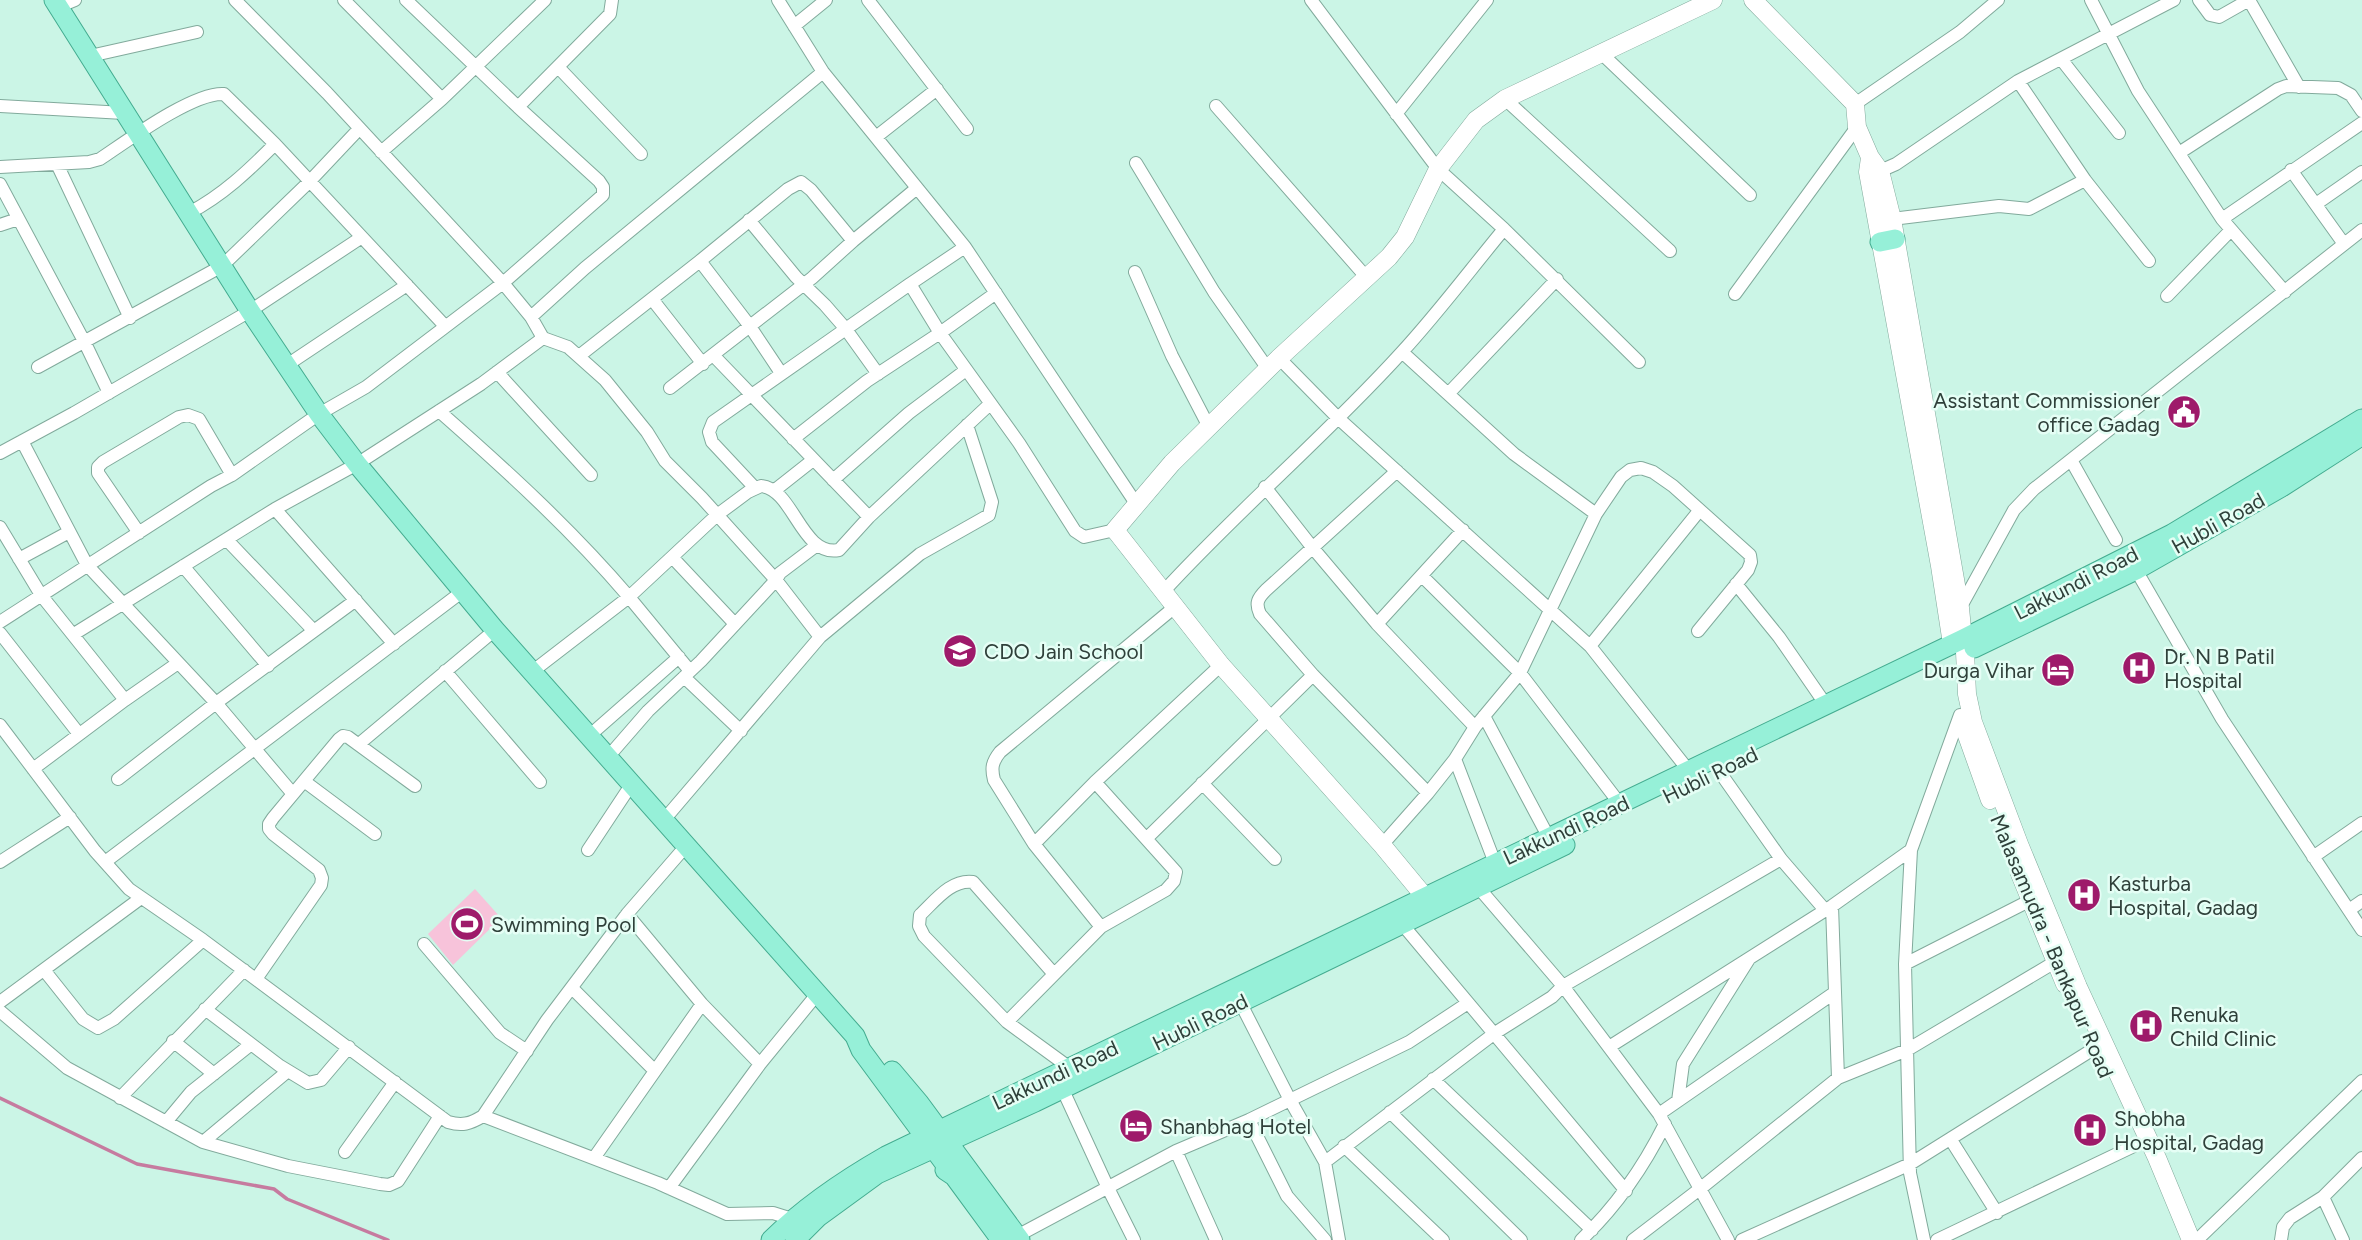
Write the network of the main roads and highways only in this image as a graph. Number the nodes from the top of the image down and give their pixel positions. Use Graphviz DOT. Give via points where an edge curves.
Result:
graph roads {
  1 [pos="1713,0"];
  2 [pos="1753,0"];
  3 [pos="62,2"];
  4 [pos="1875,164"];
  5 [pos="1888,240"];
  6 [pos="2362,419"];
  7 [pos="2360,440"];
  8 [pos="1958,648"];
  9 [pos="1425,897"];
  10 [pos="913,1107"];
  11 [pos="972,1123"];
  12 [pos="938,1140"];
  13 [pos="897,1158"];
  14 [pos="960,1172"];
  15 [pos="1012,1239"];
  16 [pos="771,1240"];
  17 [pos="795,1240"];
  18 [pos="2179,1240"];
  19 [pos="2191,1240"];
  1 -- 9 [label="main road" via="1505,99 1476,120 1438,169 1405,237 1172,463 1115,530 1221,665"];
  2 -- 4 [label="main road" via="1854,104 1857,127"];
  3 -- 10 [label="main road" via="124,113 250,311 357,464 495,630 818,993"];
  4 -- 5 [label="main road" via="1892,219"];
  4 -- 5 [label="main road" via="1868,172"];
  5 -- 8 [label="main road" via="1940,566"];
  5 -- 8 [label="main road" via="1960,608"];
  6 -- 8 [label="main road, Lakkundi Road" via="2172,534"];
  7 -- 8 [label="main road, Hubli Road" via="2136,570"];
  8 -- 9 [label="main road, Lakkundi Road" via="1826,705"];
  8 -- 11 [label="main road, Hubli Road" via="1719,771 1062,1088"];
  8 -- 18 [label="main road, Malasamudra - Bankapur Road" via="1960,715 1976,765 2055,962"];
  8 -- 19 [label="main road" via="1973,722 2020,844"];
  9 -- 11 [label="main road, Lakkundi Road" via="1070,1068"];
  10 -- 11 [label="main road"];
  10 -- 12 [label="main road"];
  10 -- 13 [label="main road"];
  11 -- 12 [label="main road, Hubli Road"];
  11 -- 14 [label="main road"];
  12 -- 13 [label="main road, Hubli Road"];
  12 -- 14 [label="main road"];
  13 -- 14 [label="main road"];
  13 -- 16 [label="main road" via="848,1177"];
  13 -- 17 [label="main road, Hubli Road" via="818,1217"];
  14 -- 15 [label="main road"];
}
